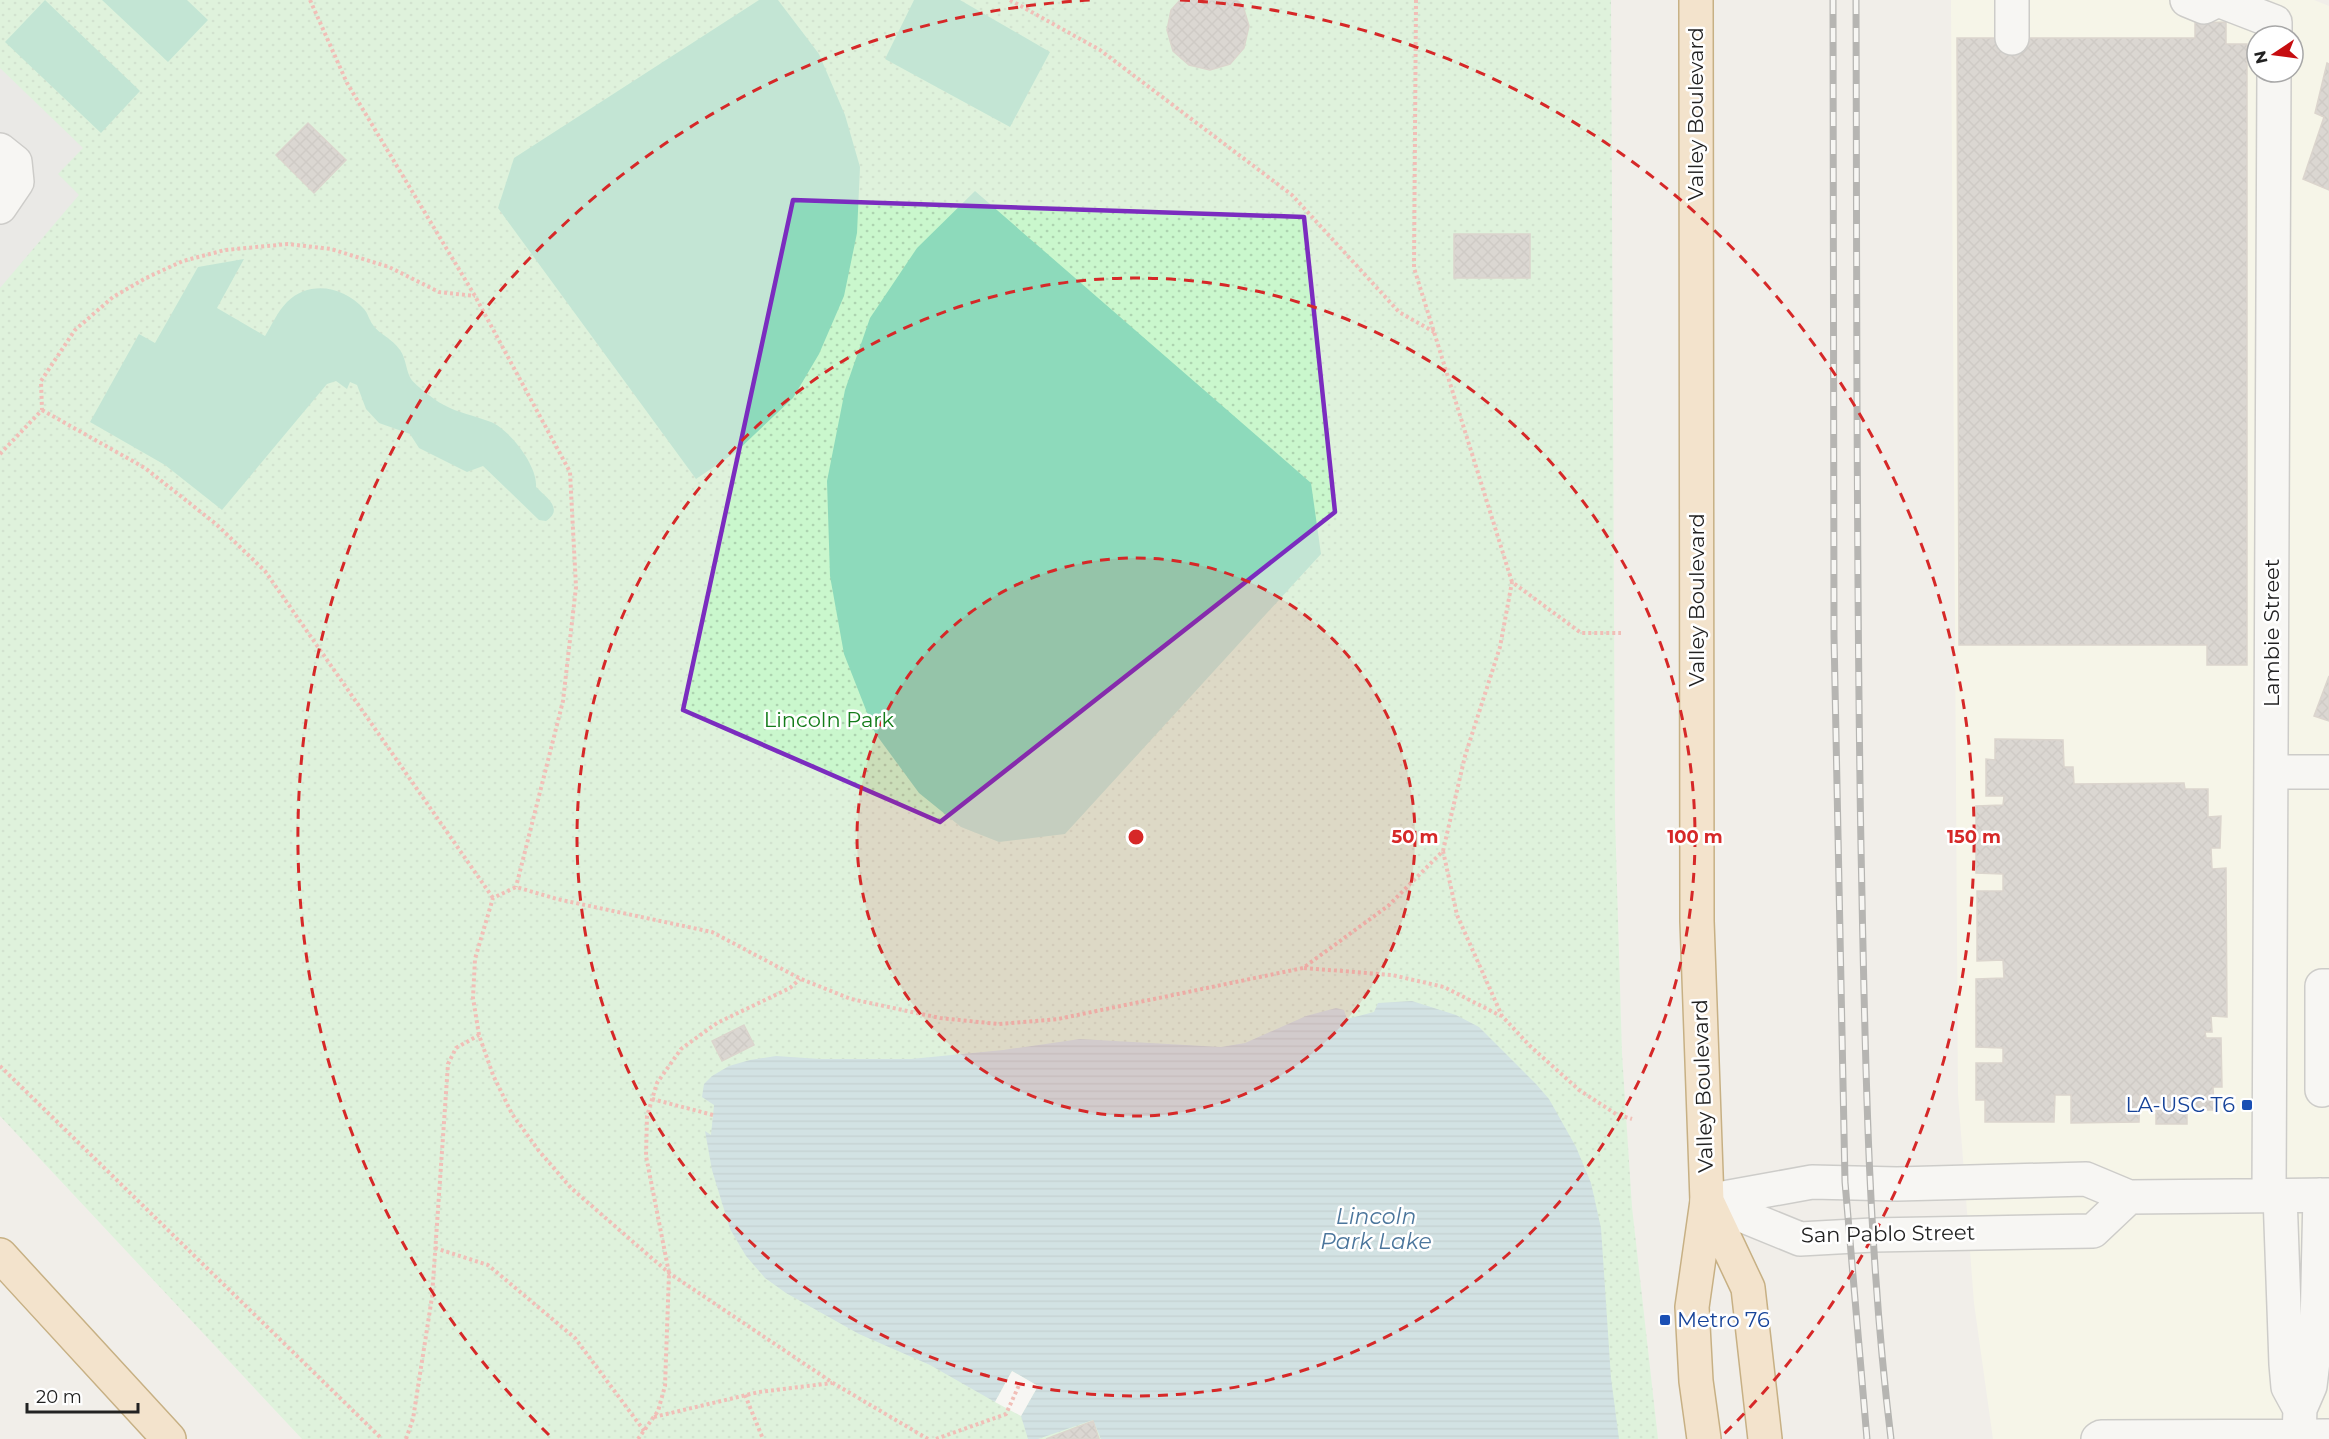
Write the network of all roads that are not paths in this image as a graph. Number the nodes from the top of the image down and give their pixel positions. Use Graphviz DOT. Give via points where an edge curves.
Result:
graph roads {
  1 [pos="1696,0"];
  2 [pos="2012,0"];
  3 [pos="2187,0"];
  4 [pos="2218,0"];
  5 [pos="2265,24"];
  6 [pos="2012,38"];
  7 [pos="2274,84"];
  8 [pos="0,150"];
  9 [pos="0,207"];
  10 [pos="2272,772"];
  11 [pos="2329,772"];
  12 [pos="2329,986"];
  13 [pos="2270,1090"];
  14 [pos="2326,1090"];
  15 [pos="2274,1195"];
  16 [pos="2324,1195"];
  17 [pos="2129,1197"];
  18 [pos="1707,1201"];
  19 [pos="0,1255"];
  20 [pos="2309,1427"];
  21 [pos="169,1439"];
  22 [pos="1704,1439"];
  23 [pos="1765,1439"];
  24 [pos="2098,1439"];
  1 -- 18 [label="main road, Valley Boulevard" via="1697,921"];
  2 -- 6 [label="street"];
  3 -- 4 [label="street" via="2204,7"];
  4 -- 5 [label="street"];
  7 -- 10 [label="street, Lambie Street"];
  8 -- 9 [label="street" via="15,162 17,182"];
  10 -- 11 [label="street"];
  10 -- 13 [label="street, Lambie Street"];
  12 -- 14 [label="street" via="2322,986"];
  13 -- 14 [label="street"];
  13 -- 15 [label="street, Lambie Street"];
  15 -- 16 [label="street"];
  15 -- 17 [label="street"];
  15 -- 20 [label="street, Lambie Street" via="2288,1387"];
  16 -- 20 [label="street"];
  17 -- 18 [label="street" via="2086,1179 1812,1182"];
  17 -- 18 [label="street, San Pablo Street" via="2093,1231 1800,1239"];
  18 -- 22 [label="main road, Valley Boulevard" via="1692,1307"];
  18 -- 23 [label="main road, Valley Boulevard" via="1748,1288"];
  19 -- 21 [label="main road"];
  20 -- 24 [label="street"];
}
